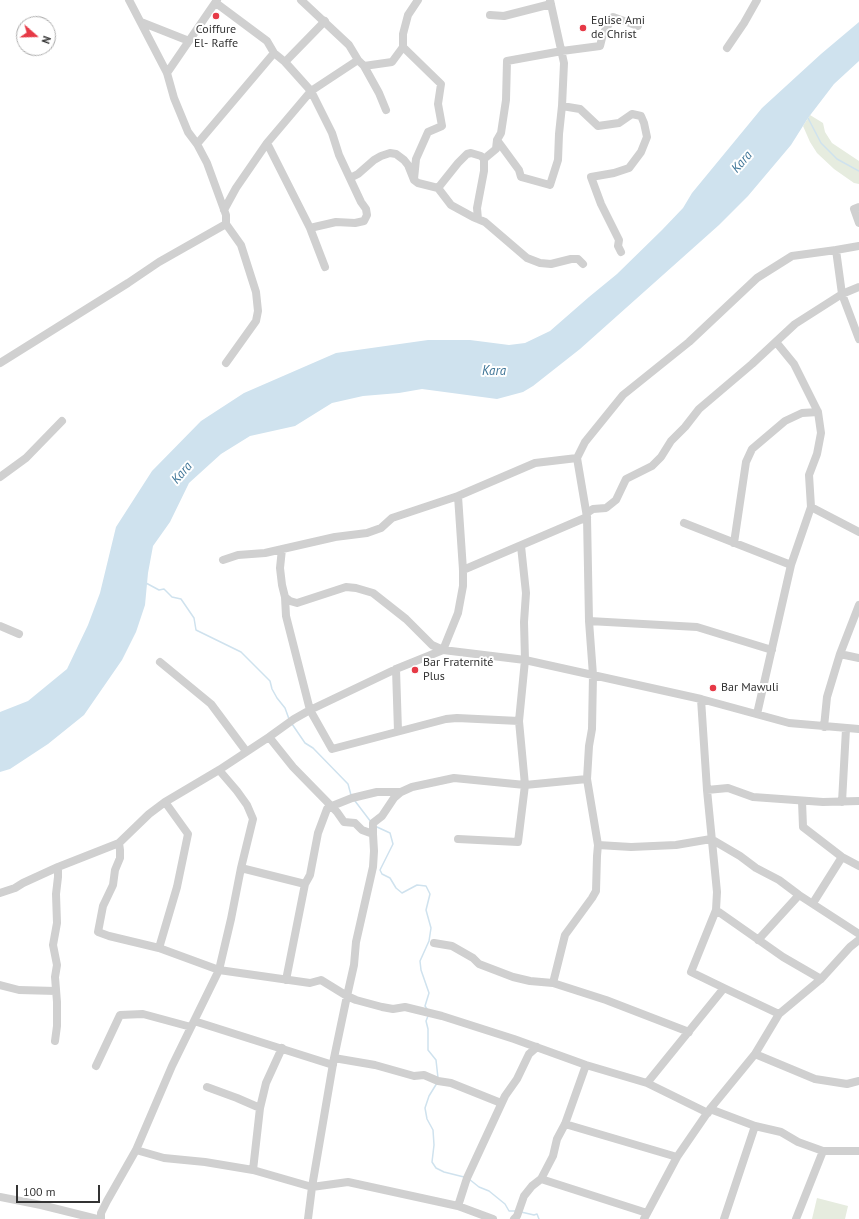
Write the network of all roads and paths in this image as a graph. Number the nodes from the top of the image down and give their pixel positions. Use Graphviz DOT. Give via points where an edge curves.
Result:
graph roads {
  1 [pos="129,0"];
  2 [pos="301,0"];
  3 [pos="418,0"];
  4 [pos="757,0"];
  5 [pos="217,1"];
  6 [pos="550,2"];
  7 [pos="490,15"];
  8 [pos="324,21"];
  9 [pos="141,22"];
  10 [pos="638,26"];
  11 [pos="189,41"];
  12 [pos="403,47"];
  13 [pos="727,48"];
  14 [pos="562,51"];
  15 [pos="274,52"];
  16 [pos="285,62"];
  17 [pos="361,63"];
  18 [pos="167,73"];
  19 [pos="311,91"];
  20 [pos="562,106"];
  21 [pos="386,110"];
  22 [pos="497,140"];
  23 [pos="267,143"];
  24 [pos="197,144"];
  25 [pos="484,159"];
  26 [pos="350,178"];
  27 [pos="414,180"];
  28 [pos="438,188"];
  29 [pos="859,207"];
  30 [pos="224,210"];
  31 [pos="478,219"];
  32 [pos="859,223"];
  33 [pos="226,224"];
  34 [pos="310,228"];
  35 [pos="859,246"];
  36 [pos="836,250"];
  37 [pos="621,252"];
  38 [pos="583,264"];
  39 [pos="325,267"];
  40 [pos="859,287"];
  41 [pos="842,294"];
  42 [pos="859,339"];
  43 [pos="776,342"];
  44 [pos="0,363"];
  45 [pos="226,363"];
  46 [pos="818,412"];
  47 [pos="62,422"];
  48 [pos="577,458"];
  49 [pos="0,477"];
  50 [pos="458,496"];
  51 [pos="811,507"];
  52 [pos="587,515"];
  53 [pos="684,523"];
  54 [pos="859,532"];
  55 [pos="734,543"];
  56 [pos="521,546"];
  57 [pos="282,549"];
  58 [pos="223,560"];
  59 [pos="791,565"];
  60 [pos="463,570"];
  61 [pos="285,597"];
  62 [pos="859,605"];
  63 [pos="589,621"];
  64 [pos="0,626"];
  65 [pos="19,634"];
  66 [pos="443,650"];
  67 [pos="772,650"];
  68 [pos="840,654"];
  69 [pos="859,658"];
  70 [pos="525,660"];
  71 [pos="160,662"];
  72 [pos="396,669"];
  73 [pos="593,675"];
  74 [pos="701,699"];
  75 [pos="310,710"];
  76 [pos="756,714"];
  77 [pos="519,721"];
  78 [pos="824,727"];
  79 [pos="846,729"];
  80 [pos="859,729"];
  81 [pos="398,731"];
  82 [pos="269,738"];
  83 [pos="246,751"];
  84 [pos="219,770"];
  85 [pos="587,779"];
  86 [pos="525,784"];
  87 [pos="707,790"];
  88 [pos="401,792"];
  89 [pos="802,801"];
  90 [pos="859,801"];
  91 [pos="165,802"];
  92 [pos="842,802"];
  93 [pos="332,806"];
  94 [pos="373,834"];
  95 [pos="458,839"];
  96 [pos="711,839"];
  97 [pos="119,844"];
  98 [pos="598,845"];
  99 [pos="842,857"];
  100 [pos="859,866"];
  101 [pos="58,867"];
  102 [pos="240,868"];
  103 [pos="305,884"];
  104 [pos="0,893"];
  105 [pos="799,895"];
  106 [pos="813,903"];
  107 [pos="716,910"];
  108 [pos="859,934"];
  109 [pos="758,940"];
  110 [pos="859,940"];
  111 [pos="434,943"];
  112 [pos="159,948"];
  113 [pos="219,970"];
  114 [pos="821,979"];
  115 [pos="286,980"];
  116 [pos="554,983"];
  117 [pos="0,984"];
  118 [pos="724,988"];
  119 [pos="56,991"];
  120 [pos="346,996"];
  121 [pos="778,1014"];
  122 [pos="193,1024"];
  123 [pos="689,1032"];
  124 [pos="55,1041"];
  125 [pos="537,1047"];
  126 [pos="282,1048"];
  127 [pos="755,1054"];
  128 [pos="334,1061"];
  129 [pos="586,1065"];
  130 [pos="96,1066"];
  131 [pos="859,1081"];
  132 [pos="647,1083"];
  133 [pos="207,1087"];
  134 [pos="501,1103"];
  135 [pos="260,1108"];
  136 [pos="709,1111"];
  137 [pos="565,1124"];
  138 [pos="755,1126"];
  139 [pos="136,1150"];
  140 [pos="824,1151"];
  141 [pos="859,1151"];
  142 [pos="677,1157"];
  143 [pos="253,1170"];
  144 [pos="541,1179"];
  145 [pos="312,1187"];
  146 [pos="0,1197"];
  147 [pos="458,1206"];
  148 [pos="646,1216"];
  149 [pos="97,1219"];
  150 [pos="101,1219"];
  151 [pos="308,1219"];
  152 [pos="492,1219"];
  153 [pos="514,1219"];
  154 [pos="724,1219"];
  155 [pos="796,1219"];
  1 -- 9 [label="street"];
  2 -- 8 [label="street"];
  3 -- 12 [label="street" via="408,15 403,34"];
  4 -- 13 [label="street"];
  5 -- 11 [label="street"];
  5 -- 15 [label="street" via="267,41"];
  6 -- 7 [label="street" via="504,16"];
  6 -- 14 [label="street"];
  8 -- 16 [label="street"];
  8 -- 17 [label="street" via="349,45"];
  9 -- 11 [label="street"];
  9 -- 18 [label="street"];
  10 -- 14 [label="street" via="613,17 603,34 600,46"];
  11 -- 18 [label="street"];
  12 -- 17 [label="street" via="392,62"];
  12 -- 27 [label="street" via="441,84 438,104 442,126 428,132 416,159"];
  14 -- 20 [label="street"];
  14 -- 22 [label="street" via="507,61 506,100 501,133"];
  15 -- 16 [label="street"];
  15 -- 24 [label="street"];
  16 -- 19 [label="street"];
  17 -- 19 [label="street"];
  17 -- 21 [label="street"];
  18 -- 24 [label="street" via="188,132"];
  19 -- 23 [label="street"];
  19 -- 26 [label="street"];
  20 -- 22 [label="street" via="558,160 550,185 521,177 519,170"];
  20 -- 37 [label="street" via="580,109 598,126 619,123 632,114 641,116 644,123 647,137 641,152 629,168 592,177 601,204 619,240"];
  22 -- 25 [label="street" via="496,149"];
  23 -- 30 [label="street"];
  23 -- 34 [label="street"];
  24 -- 30 [label="street"];
  25 -- 28 [label="street" via="482,156 467,154"];
  25 -- 31 [label="street" via="477,208"];
  26 -- 27 [label="street" via="381,156 396,154 408,165"];
  26 -- 34 [label="street" via="366,209 364,221 336,222"];
  27 -- 28 [label="street"];
  28 -- 31 [label="street" via="451,204"];
  29 -- 32 [label="street" via="854,209"];
  30 -- 33 [label="street"];
  31 -- 38 [label="street" via="527,258 551,264 578,259"];
  33 -- 44 [label="street" via="159,262"];
  33 -- 45 [label="street" via="241,245 256,292 258,311 256,321"];
  34 -- 39 [label="street"];
  35 -- 36 [label="street"];
  36 -- 41 [label="street"];
  36 -- 48 [label="street" via="792,256 757,278 689,342 623,395 585,442"];
  40 -- 41 [label="street"];
  41 -- 42 [label="street"];
  41 -- 43 [label="street" via="795,324"];
  43 -- 46 [label="street" via="794,364"];
  43 -- 52 [label="street" via="699,409 652,466 626,479 616,500 606,508 593,509"];
  46 -- 51 [label="street" via="821,433 817,454 809,474"];
  46 -- 55 [label="street" via="802,413 785,421 752,449 746,462"];
  47 -- 49 [label="street" via="26,458"];
  48 -- 50 [label="street" via="535,463"];
  48 -- 52 [label="street"];
  50 -- 57 [label="street" via="392,518 381,528 367,533"];
  50 -- 60 [label="street"];
  51 -- 54 [label="street"];
  51 -- 59 [label="street"];
  52 -- 56 [label="street"];
  52 -- 63 [label="street"];
  53 -- 55 [label="street"];
  55 -- 59 [label="street"];
  56 -- 60 [label="street"];
  56 -- 70 [label="street" via="526,593"];
  57 -- 58 [label="street" via="238,555"];
  57 -- 61 [label="street" via="280,568"];
  59 -- 67 [label="street"];
  60 -- 66 [label="street" via="458,613"];
  61 -- 66 [label="street" via="297,603 346,587 373,593 406,619 432,645"];
  61 -- 75 [label="street" via="286,616"];
  62 -- 68 [label="street"];
  63 -- 67 [label="street" via="697,626"];
  63 -- 73 [label="street"];
  64 -- 65 [label="street"];
  66 -- 70 [label="street"];
  66 -- 72 [label="street"];
  67 -- 76 [label="street"];
  68 -- 69 [label="street"];
  68 -- 78 [label="street" via="827,697"];
  70 -- 73 [label="street"];
  70 -- 77 [label="street"];
  71 -- 83 [label="street" via="210,704"];
  72 -- 75 [label="street"];
  72 -- 81 [label="street"];
  73 -- 74 [label="street"];
  73 -- 85 [label="street" via="592,729"];
  74 -- 76 [label="street"];
  74 -- 87 [label="street"];
  75 -- 81 [label="street" via="332,749"];
  75 -- 82 [label="street"];
  76 -- 78 [label="street" via="788,723"];
  77 -- 81 [label="street" via="446,719"];
  77 -- 86 [label="street"];
  78 -- 79 [label="street"];
  79 -- 80 [label="street"];
  79 -- 92 [label="street"];
  82 -- 83 [label="street"];
  82 -- 93 [label="street" via="293,767"];
  83 -- 84 [label="street"];
  84 -- 91 [label="street"];
  84 -- 102 [label="street" via="243,800 253,819"];
  85 -- 86 [label="street"];
  85 -- 98 [label="street"];
  86 -- 88 [label="street" via="454,778 412,787"];
  86 -- 95 [label="street" via="518,842"];
  87 -- 89 [label="street" via="728,788 753,797"];
  87 -- 96 [label="street"];
  88 -- 93 [label="street" via="377,792"];
  88 -- 94 [label="street" via="382,816 372,823"];
  89 -- 92 [label="street"];
  89 -- 99 [label="street" via="803,827"];
  90 -- 92 [label="street"];
  91 -- 97 [label="street"];
  91 -- 112 [label="street" via="188,834 177,887"];
  93 -- 94 [label="street" via="344,822 355,823 362,830"];
  93 -- 103 [label="street" via="327,810 318,833 310,875"];
  94 -- 120 [label="street" via="373,867"];
  96 -- 98 [label="street" via="676,845"];
  96 -- 105 [label="street"];
  96 -- 107 [label="street" via="717,892"];
  97 -- 101 [label="street"];
  97 -- 112 [label="street" via="120,858 113,885 103,906 98,932"];
  98 -- 116 [label="street" via="596,891 565,935"];
  99 -- 100 [label="street"];
  99 -- 106 [label="street"];
  101 -- 104 [label="street"];
  101 -- 119 [label="street" via="57,923 53,945 57,965"];
  102 -- 103 [label="street"];
  102 -- 113 [label="street"];
  103 -- 115 [label="street"];
  105 -- 106 [label="street"];
  105 -- 109 [label="street"];
  106 -- 108 [label="street"];
  107 -- 109 [label="street"];
  107 -- 118 [label="street" via="691,972"];
  109 -- 114 [label="street" via="783,958"];
  110 -- 114 [label="street"];
  111 -- 116 [label="street" via="452,946 479,964 513,977"];
  112 -- 113 [label="street"];
  113 -- 115 [label="street"];
  113 -- 122 [label="street"];
  114 -- 121 [label="street"];
  115 -- 120 [label="street" via="310,983 321,980"];
  116 -- 123 [label="street"];
  117 -- 119 [label="street" via="19,990"];
  118 -- 121 [label="street"];
  118 -- 123 [label="street"];
  119 -- 124 [label="street"];
  120 -- 125 [label="street" via="382,1007 405,1007 442,1016"];
  120 -- 128 [label="street"];
  121 -- 127 [label="street"];
  122 -- 126 [label="street"];
  122 -- 130 [label="street" via="143,1014 120,1014"];
  122 -- 139 [label="street" via="160,1092"];
  123 -- 132 [label="street"];
  125 -- 129 [label="street"];
  125 -- 134 [label="street" via="529,1054"];
  126 -- 128 [label="street"];
  126 -- 135 [label="street" via="266,1083"];
  127 -- 131 [label="street" via="815,1079 847,1084"];
  127 -- 136 [label="street"];
  128 -- 134 [label="street" via="375,1065 414,1076 424,1075"];
  128 -- 145 [label="street"];
  129 -- 132 [label="street"];
  129 -- 137 [label="street"];
  132 -- 136 [label="street"];
  133 -- 135 [label="street"];
  134 -- 147 [label="street" via="467,1178"];
  135 -- 143 [label="street"];
  136 -- 138 [label="street"];
  136 -- 142 [label="street"];
  137 -- 142 [label="street"];
  137 -- 144 [label="street"];
  138 -- 140 [label="street" via="781,1132 798,1142"];
  138 -- 154 [label="street"];
  139 -- 143 [label="street" via="164,1158"];
  139 -- 150 [label="street" via="107,1201"];
  140 -- 141 [label="street"];
  140 -- 155 [label="street"];
  142 -- 148 [label="street"];
  143 -- 145 [label="street"];
  144 -- 148 [label="street"];
  144 -- 153 [label="street" via="524,1196"];
  145 -- 147 [label="street" via="348,1182"];
  145 -- 151 [label="street"];
  146 -- 149 [label="street"];
  147 -- 152 [label="street"];
}
